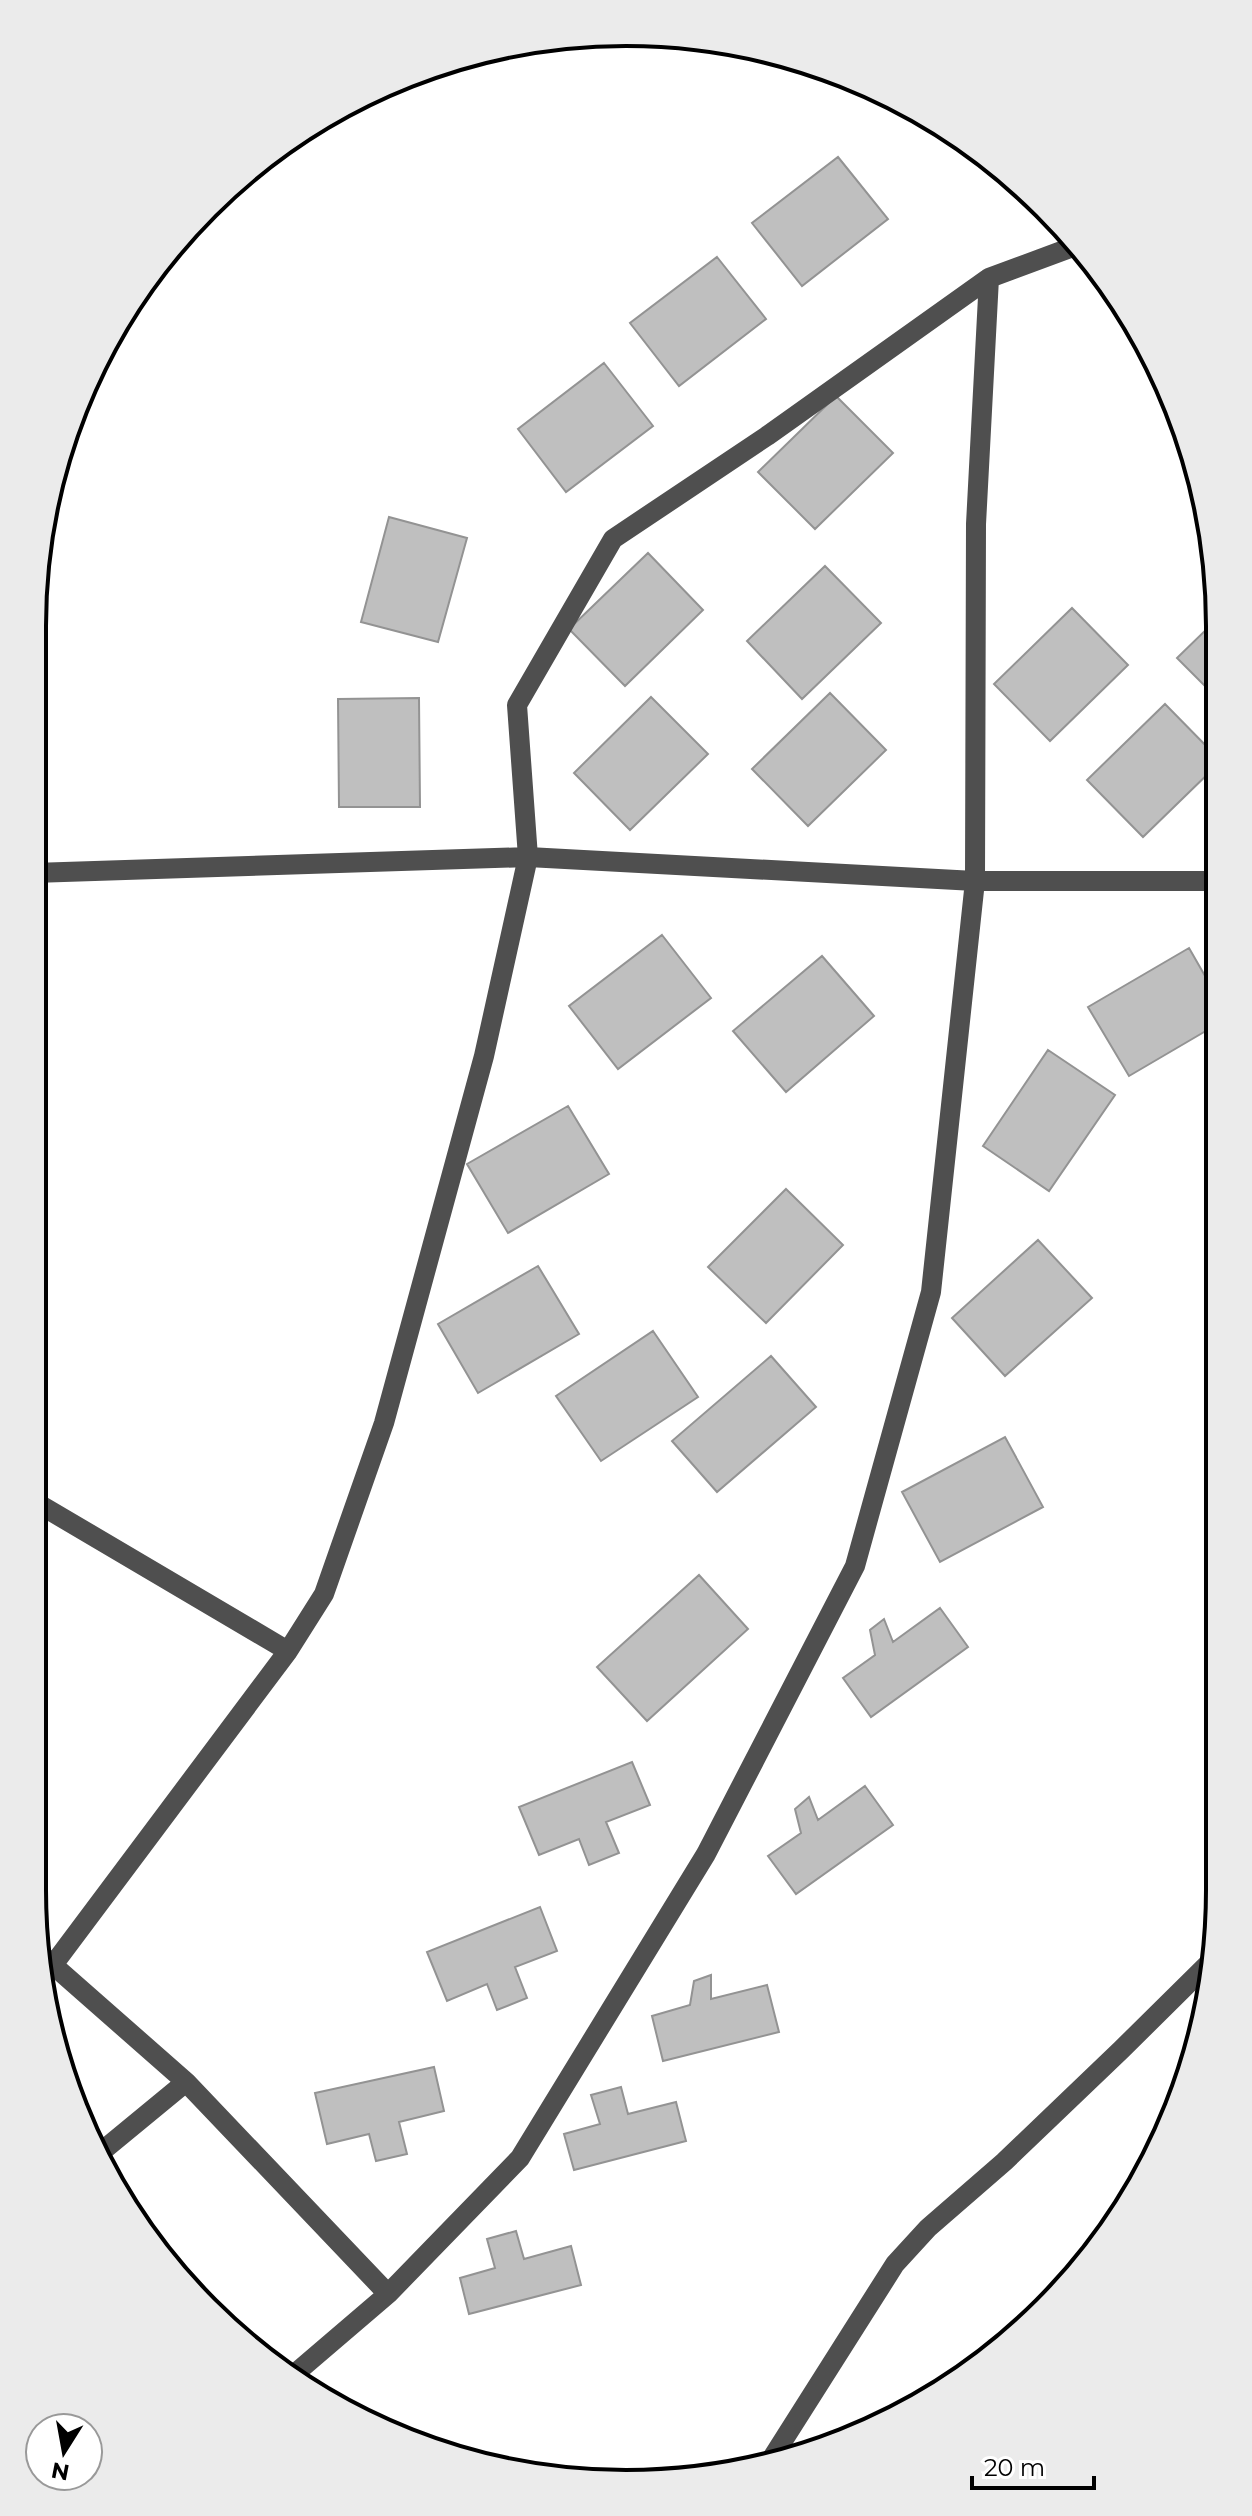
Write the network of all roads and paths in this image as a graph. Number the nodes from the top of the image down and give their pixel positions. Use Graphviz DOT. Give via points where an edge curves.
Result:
graph roads {
  1 [pos="1066,249"];
  2 [pos="989,278"];
  3 [pos="528,857"];
  4 [pos="46,873"];
  5 [pos="975,881"];
  6 [pos="1206,881"];
  7 [pos="46,1508"];
  8 [pos="288,1651"];
  9 [pos="50,1958"];
  10 [pos="51,1963"];
  11 [pos="1200,1972"];
  12 [pos="186,2082"];
  13 [pos="106,2148"];
  14 [pos="388,2294"];
  15 [pos="300,2369"];
  16 [pos="777,2450"];
  1 -- 2 [label="lane"];
  2 -- 3 [label="lane" via="613,539 517,705"];
  2 -- 5 [label="lane" via="976,524"];
  3 -- 4 [label="lane"];
  3 -- 5 [label="lane"];
  3 -- 8 [label="lane" via="484,1056 384,1423 324,1594"];
  5 -- 6 [label="lane"];
  5 -- 14 [label="lane" via="931,1292 855,1566 706,1854 520,2158"];
  7 -- 8 [label="lane"];
  8 -- 9 [label="lane"];
  10 -- 12 [label="lane"];
  11 -- 16 [label="lane" via="895,2264"];
  12 -- 13 [label="lane"];
  12 -- 14 [label="lane"];
  14 -- 15 [label="lane"];
}
